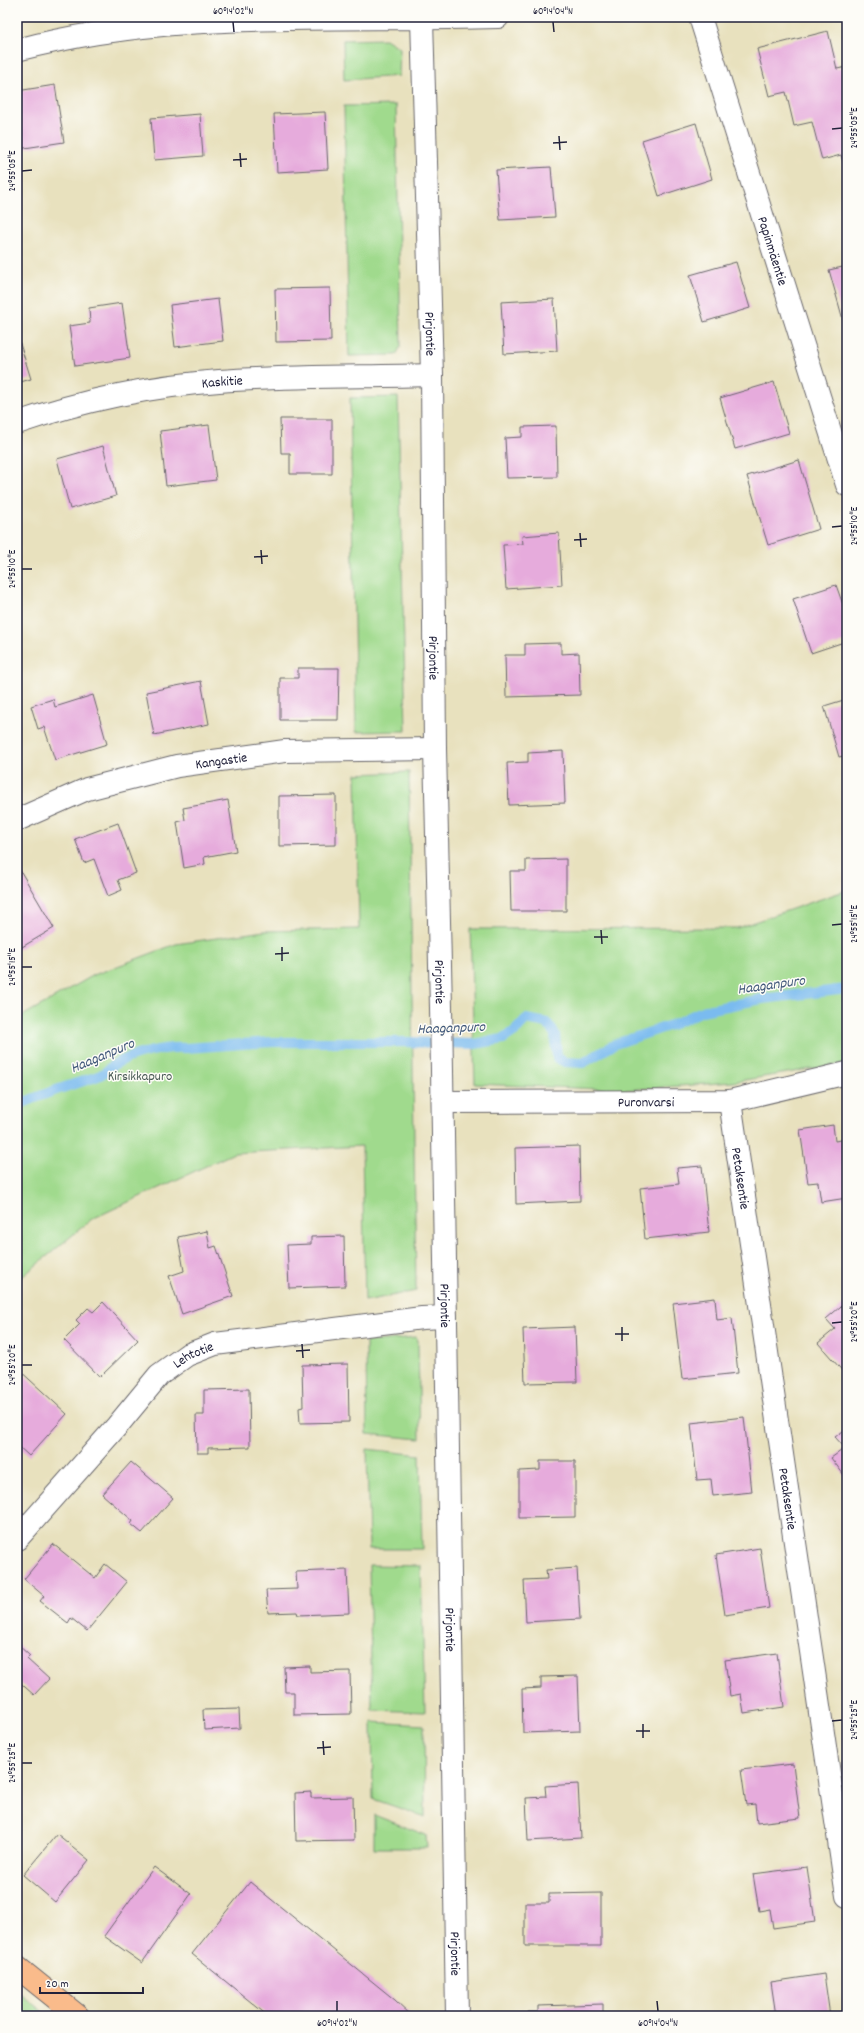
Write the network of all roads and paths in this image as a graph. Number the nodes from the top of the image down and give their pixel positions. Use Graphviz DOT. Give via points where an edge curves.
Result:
graph roads {
  1 [pos="498,17"];
  2 [pos="700,17"];
  3 [pos="422,19"];
  4 [pos="17,50"];
  5 [pos="432,375"];
  6 [pos="17,423"];
  7 [pos="847,485"];
  8 [pos="435,749"];
  9 [pos="17,820"];
  10 [pos="847,1073"];
  11 [pos="730,1101"];
  12 [pos="443,1102"];
  13 [pos="446,1317"];
  14 [pos="17,1539"];
  15 [pos="847,1896"];
  16 [pos="17,1968"];
  17 [pos="78,2016"];
  18 [pos="457,2016"];
  1 -- 3 [label="street"];
  2 -- 7 [label="street, Papinmäentie"];
  3 -- 4 [label="street" via="289,19 181,24 126,30"];
  3 -- 5 [label="street, Pirjontie"];
  5 -- 6 [label="street, Kaskitie" via="218,381 129,393 52,411"];
  5 -- 8 [label="street, Pirjontie"];
  8 -- 9 [label="street, Kangastie" via="285,751 177,766 87,789"];
  8 -- 12 [label="street, Pirjontie"];
  10 -- 11 [label="street, Puronvarsi"];
  11 -- 12 [label="street, Puronvarsi"];
  11 -- 15 [label="street, Petaksentie"];
  12 -- 13 [label="street, Pirjontie"];
  13 -- 14 [label="street, Lehtotie" via="215,1344 187,1355 159,1375"];
  13 -- 18 [label="street, Pirjontie"];
  16 -- 17 [label="main road"];
}
